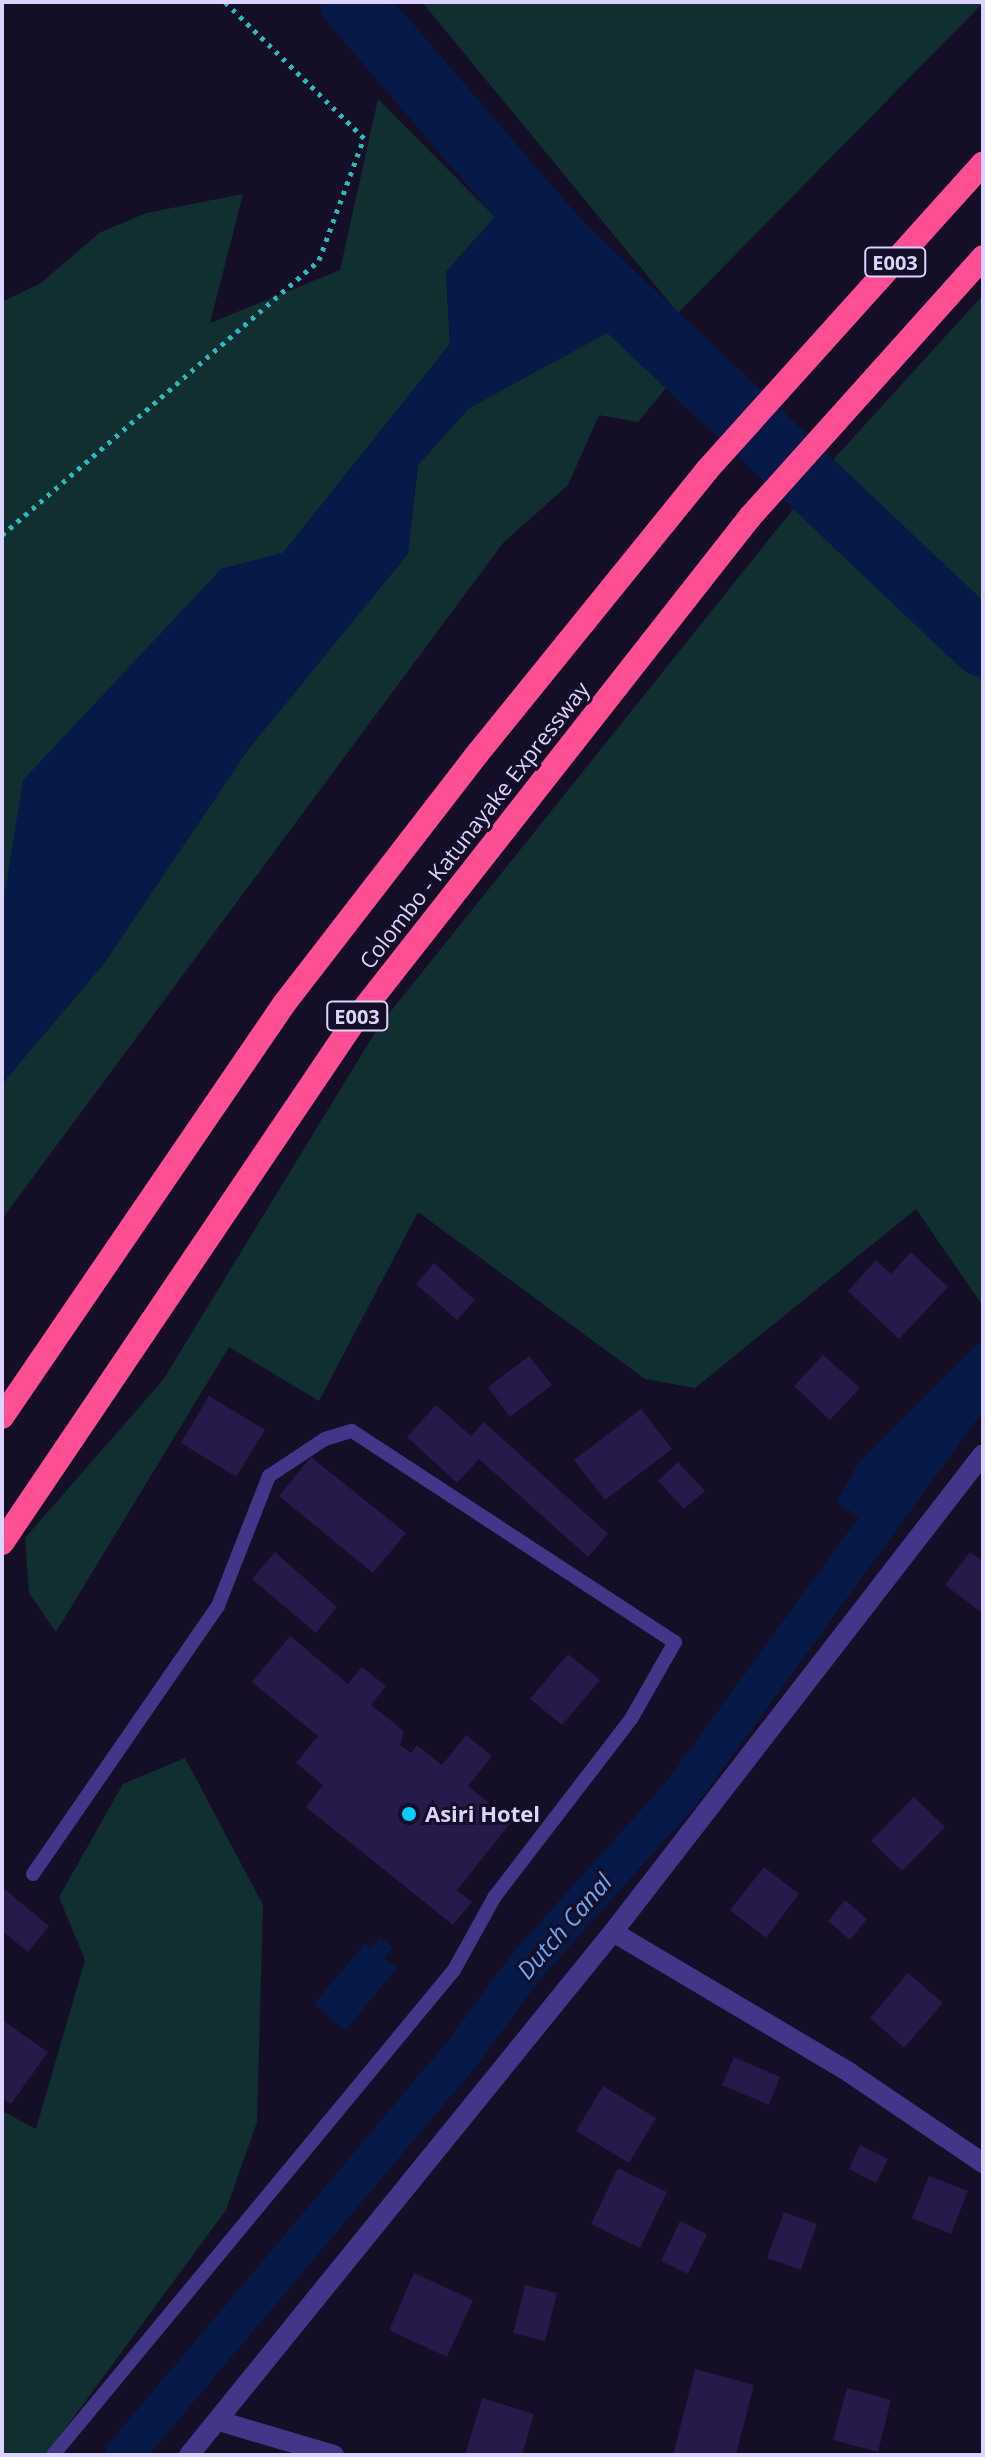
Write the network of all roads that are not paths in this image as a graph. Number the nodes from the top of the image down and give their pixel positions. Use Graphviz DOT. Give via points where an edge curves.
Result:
graph roads {
  1 [pos="983,164"];
  2 [pos="983,257"];
  3 [pos="2,1417"];
  4 [pos="983,1454"];
  5 [pos="2,1543"];
  6 [pos="33,1874"];
  7 [pos="613,1932"];
  8 [pos="983,2163"];
  9 [pos="219,2421"];
  10 [pos="53,2455"];
  11 [pos="189,2455"];
  12 [pos="334,2455"];
  1 -- 3 [label="highway, Colombo - Katunayake Expressway / E003" via="707,470 284,1004"];
  2 -- 5 [label="highway, Colombo - Katunayake Expressway / E003" via="750,517 355,1020"];
  4 -- 7 [label="street"];
  6 -- 10 [label="lane" via="218,1606 269,1476 325,1439 352,1431 675,1642 631,1719 495,1896 454,1970"];
  7 -- 8 [label="street" via="850,2073"];
  7 -- 9 [label="street"];
  9 -- 11 [label="street"];
  9 -- 12 [label="street"];
}
